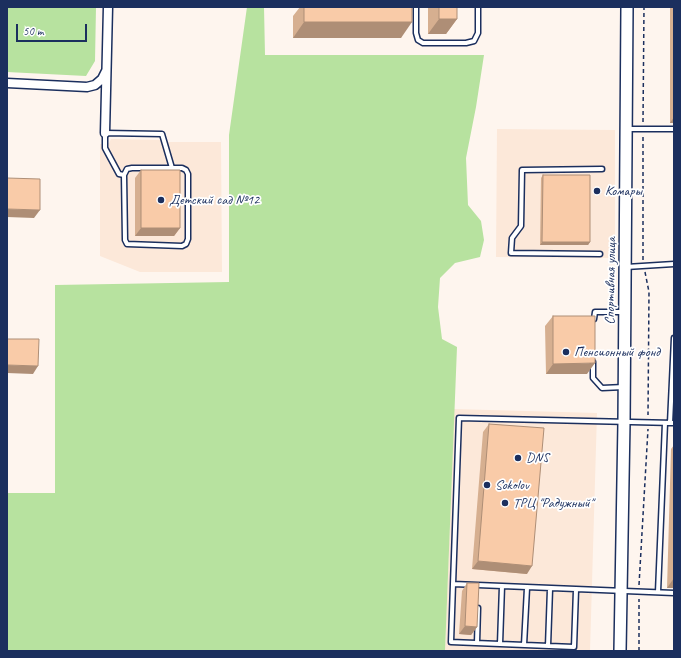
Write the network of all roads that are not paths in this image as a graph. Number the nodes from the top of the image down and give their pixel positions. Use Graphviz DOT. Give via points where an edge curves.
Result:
graph roads {
  1 [pos="108,7"];
  2 [pos="416,7"];
  3 [pos="478,7"];
  4 [pos="627,7"];
  5 [pos="108,66"];
  6 [pos="7,83"];
  7 [pos="627,129"];
  8 [pos="674,129"];
  9 [pos="105,133"];
  10 [pos="172,168"];
  11 [pos="602,169"];
  12 [pos="124,175"];
  13 [pos="600,254"];
  14 [pos="674,264"];
  15 [pos="625,267"];
  16 [pos="625,312"];
  17 [pos="594,327"];
  18 [pos="674,338"];
  19 [pos="593,356"];
  20 [pos="624,388"];
  21 [pos="624,422"];
  22 [pos="665,423"];
  23 [pos="672,423"];
  24 [pos="453,584"];
  25 [pos="478,585"];
  26 [pos="502,586"];
  27 [pos="527,588"];
  28 [pos="550,589"];
  29 [pos="576,590"];
  30 [pos="621,592"];
  31 [pos="658,592"];
  32 [pos="478,593"];
  33 [pos="674,593"];
  34 [pos="478,600"];
  35 [pos="477,643"];
  36 [pos="500,644"];
  37 [pos="524,645"];
  38 [pos="548,646"];
  39 [pos="620,651"];
  1 -- 5 [label="street"];
  2 -- 3 [label="lane" via="418,40 423,43 466,43 474,40 478,32"];
  4 -- 7 [label="street, Спортивная улица"];
  5 -- 6 [label="street" via="102,79 87,87"];
  5 -- 9 [label="street"];
  7 -- 8 [label="lane"];
  7 -- 15 [label="street, Спортивная улица"];
  9 -- 10 [label="lane" via="162,134"];
  9 -- 12 [label="lane" via="105,148 119,174"];
  10 -- 12 [label="lane" via="132,168 127,169"];
  10 -- 12 [label="lane" via="182,168 188,174 188,239 182,246 127,244"];
  11 -- 13 [label="lane" via="522,170 521,226 512,238 512,253"];
  14 -- 15 [label="lane"];
  15 -- 16 [label="street, Спортивная улица"];
  16 -- 17 [label="lane" via="595,312"];
  16 -- 20 [label="street, Спортивная улица"];
  18 -- 23 [label="lane"];
  19 -- 20 [label="lane" via="593,378 602,388"];
  20 -- 21 [label="street, Спортивная улица"];
  21 -- 22 [label="lane"];
  21 -- 24 [label="lane" via="459,418"];
  21 -- 30 [label="street, Спортивная улица"];
  22 -- 23 [label="lane"];
  22 -- 31 [label="lane"];
  24 -- 25 [label="lane"];
  24 -- 35 [label="lane" via="451,642"];
  25 -- 26 [label="lane"];
  25 -- 32 [label="lane"];
  26 -- 27 [label="lane"];
  26 -- 36 [label="lane"];
  27 -- 28 [label="lane"];
  27 -- 37 [label="lane"];
  28 -- 29 [label="lane"];
  28 -- 38 [label="lane"];
  29 -- 30 [label="lane"];
  29 -- 38 [label="lane" via="574,647"];
  30 -- 31 [label="lane"];
  30 -- 39 [label="street, Спортивная улица"];
  31 -- 33 [label="lane"];
  34 -- 35 [label="lane"];
  35 -- 36 [label="lane"];
  36 -- 37 [label="lane"];
  37 -- 38 [label="lane"];
}
